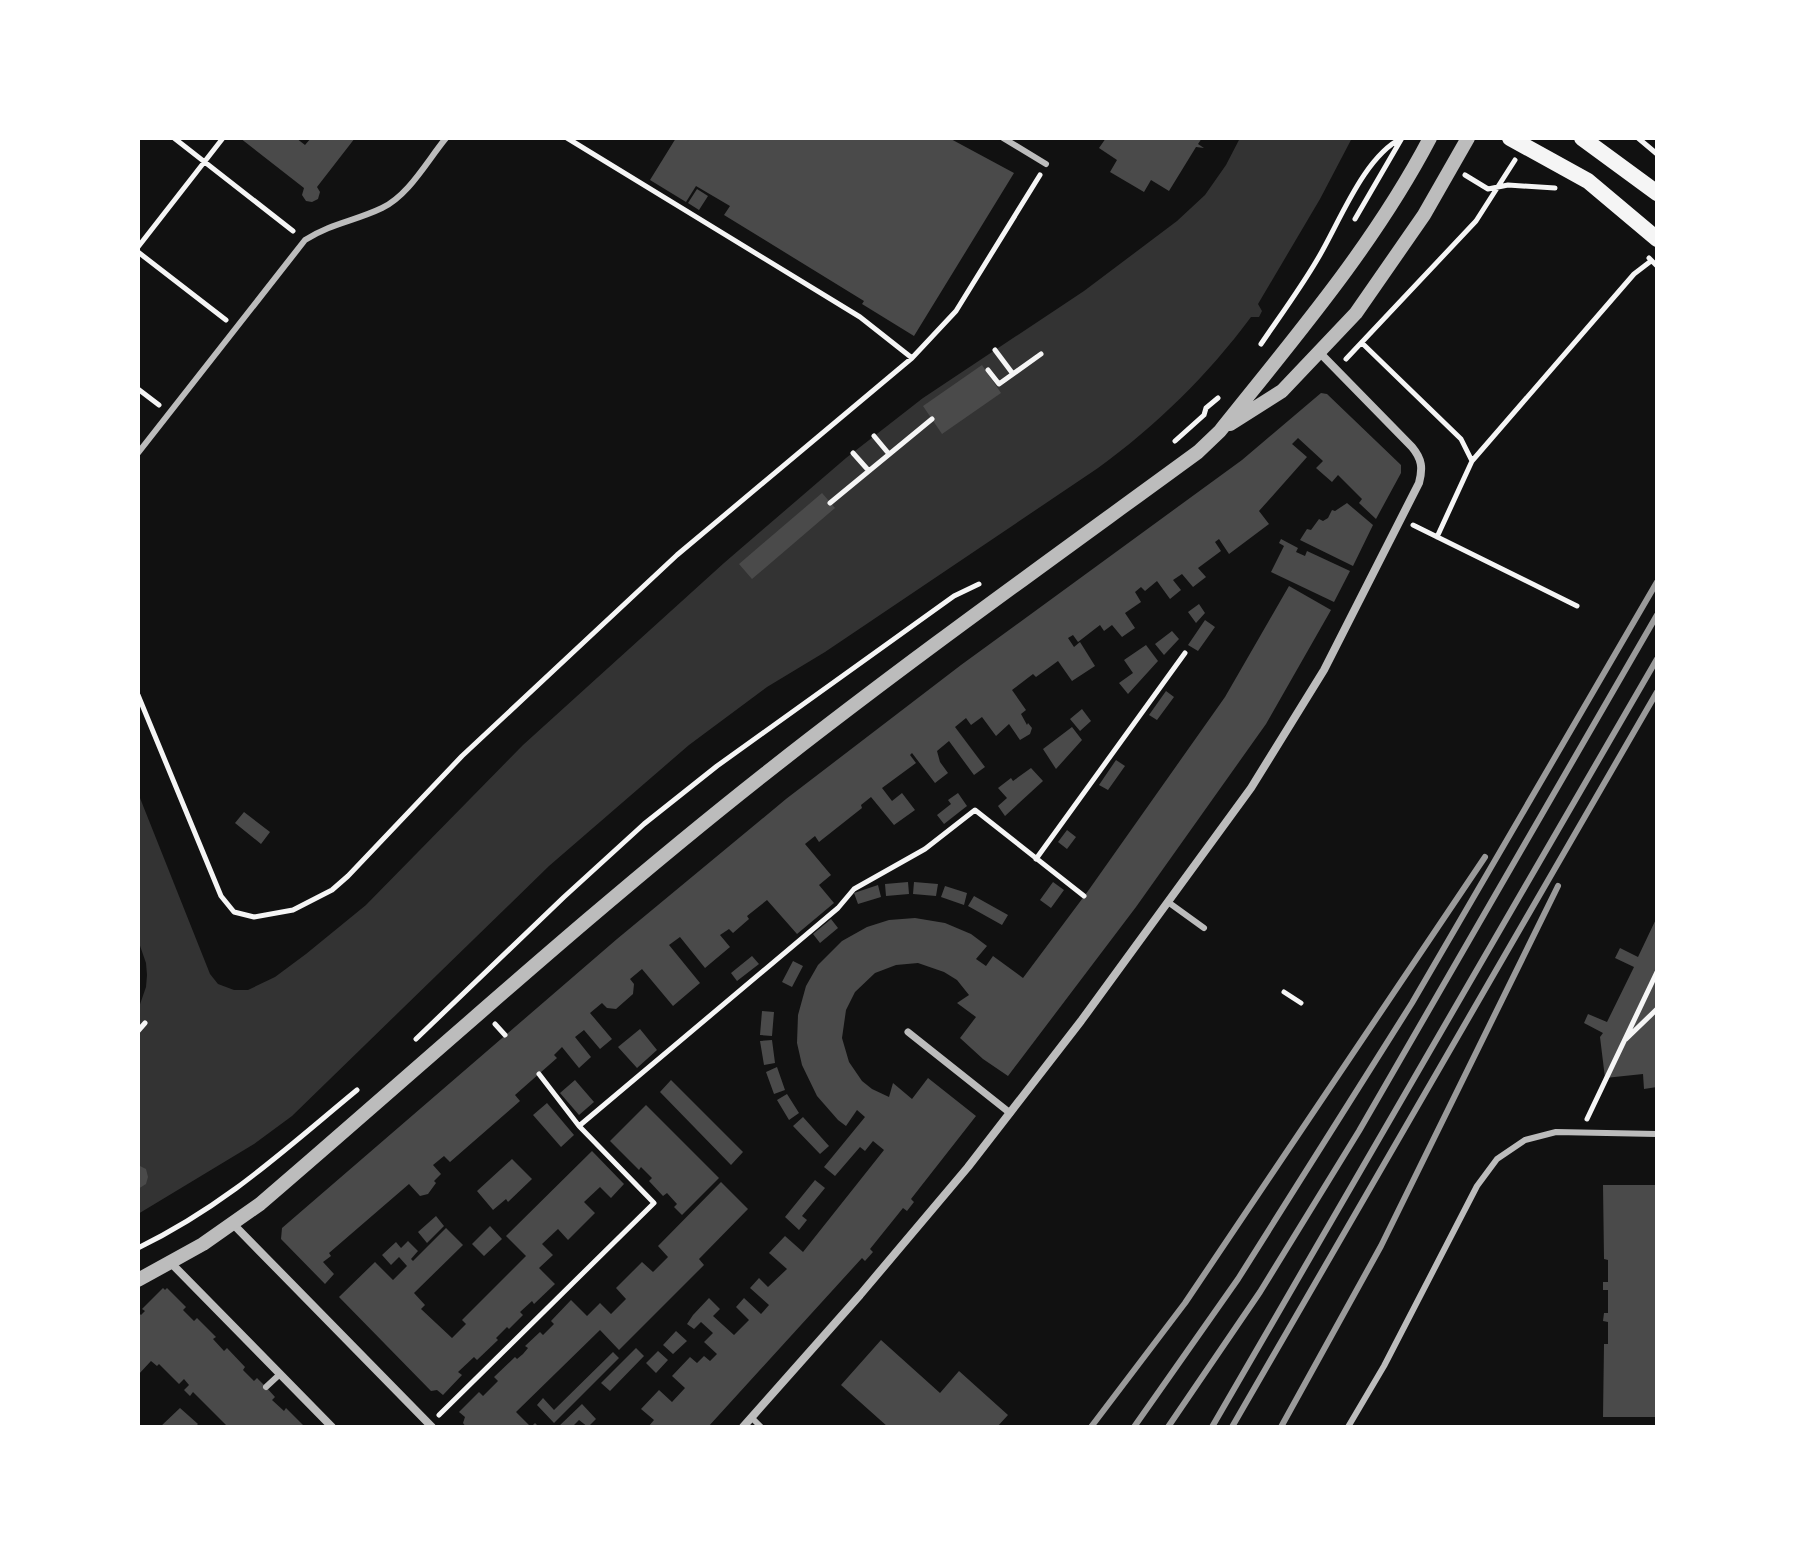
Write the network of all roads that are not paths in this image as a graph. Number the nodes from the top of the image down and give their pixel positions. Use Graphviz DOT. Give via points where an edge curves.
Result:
graph roads {
  1 [pos="446,138"];
  2 [pos="1003,138"];
  3 [pos="1430,138"];
  4 [pos="1468,138"];
  5 [pos="1510,138"];
  6 [pos="1582,138"];
  7 [pos="1046,164"];
  8 [pos="1657,193"];
  9 [pos="1657,239"];
  10 [pos="1320,353"];
  11 [pos="1220,431"];
  12 [pos="138,453"];
  13 [pos="1168,902"];
  14 [pos="1204,928"];
  15 [pos="908,1032"];
  16 [pos="1010,1113"];
  17 [pos="1657,1134"];
  18 [pos="233,1224"];
  19 [pos="171,1263"];
  20 [pos="138,1280"];
  21 [pos="280,1374"];
  22 [pos="266,1387"];
  23 [pos="751,1417"];
  24 [pos="431,1425"];
  25 [pos="332,1427"];
  26 [pos="743,1427"];
  27 [pos="761,1427"];
  28 [pos="1348,1427"];
  1 -- 12 [label="lane" via="399,197 305,240"];
  2 -- 7 [label="lane"];
  3 -- 11 [label="street" via="1353,263"];
  4 -- 10 [label="street" via="1393,262"];
  5 -- 9 [label="main road" via="1588,181"];
  6 -- 8 [label="main road"];
  10 -- 11 [label="street" via="1282,391"];
  10 -- 13 [label="street" via="1417,454 1422,471 1307,700"];
  11 -- 18 [label="street" via="765,773"];
  13 -- 14 [label="lane"];
  13 -- 16 [label="street"];
  15 -- 16 [label="street"];
  16 -- 23 [label="street" via="914,1232"];
  17 -- 28 [label="lane" via="1556,1132 1525,1140 1497,1159 1477,1186"];
  18 -- 19 [label="street"];
  18 -- 24 [label="street"];
  19 -- 20 [label="street"];
  19 -- 21 [label="street"];
  21 -- 22 [label="lane"];
  21 -- 25 [label="street"];
  23 -- 26 [label="street"];
  23 -- 27 [label="lane"];
}
